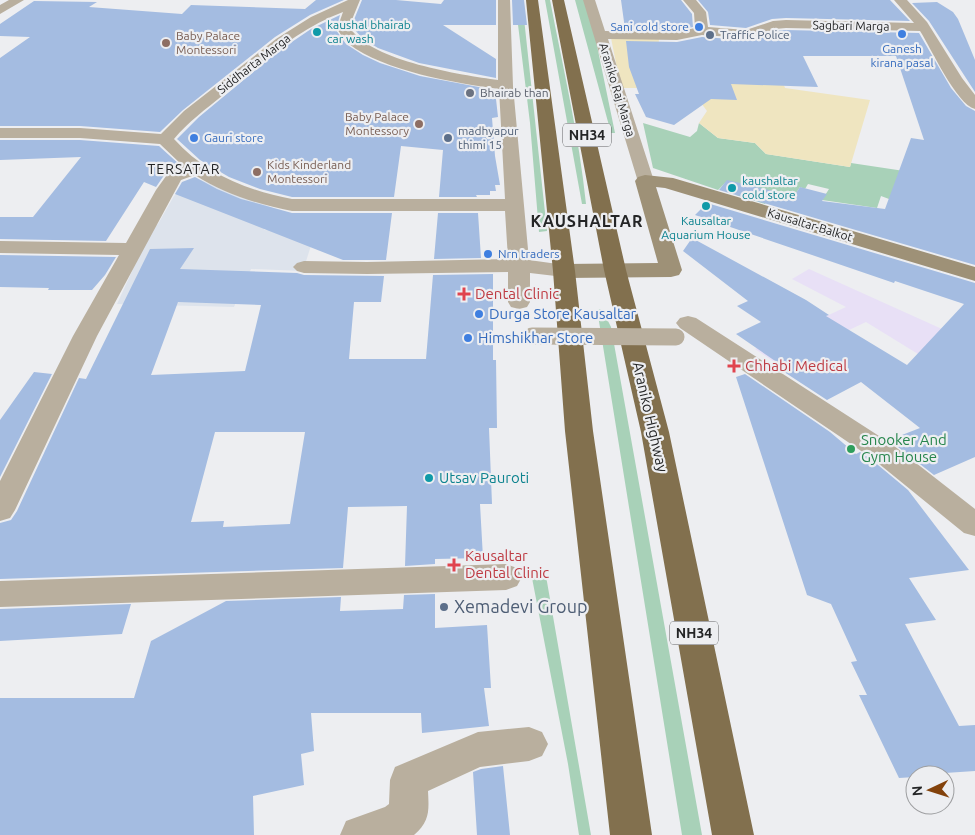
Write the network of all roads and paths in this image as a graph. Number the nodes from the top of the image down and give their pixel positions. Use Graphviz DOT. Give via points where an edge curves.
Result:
graph roads {
  1 [pos="18,0"];
  2 [pos="504,0"];
  3 [pos="532,0"];
  4 [pos="558,0"];
  5 [pos="589,0"];
  6 [pos="689,0"];
  7 [pos="900,0"];
  8 [pos="353,2"];
  9 [pos="0,10"];
  10 [pos="924,27"];
  11 [pos="702,31"];
  12 [pos="600,35"];
  13 [pos="506,86"];
  14 [pos="975,104"];
  15 [pos="0,133"];
  16 [pos="165,138"];
  17 [pos="195,168"];
  18 [pos="645,181"];
  19 [pos="514,205"];
  20 [pos="0,247"];
  21 [pos="132,249"];
  22 [pos="519,265"];
  23 [pos="304,267"];
  24 [pos="564,270"];
  25 [pos="615,270"];
  26 [pos="975,274"];
  27 [pos="520,302"];
  28 [pos="682,330"];
  29 [pos="532,336"];
  30 [pos="0,510"];
  31 [pos="975,525"];
  32 [pos="506,577"];
  33 [pos="0,594"];
  34 [pos="530,744"];
  35 [pos="360,835"];
  36 [pos="631,835"];
  37 [pos="733,835"];
  1 -- 9 [label="street"];
  2 -- 13 [label="street"];
  3 -- 24 [label="highway, NH34"];
  4 -- 25 [label="highway, Araniko Highway / NH34"];
  5 -- 12 [label="street, Araniko Raj Marga"];
  6 -- 11 [label="street" via="700,12"];
  7 -- 10 [label="street"];
  8 -- 13 [label="street" via="344,27 347,35 359,46 392,60 442,74"];
  8 -- 16 [label="street, Siddharta Marga" via="287,36"];
  10 -- 11 [label="street, Sagbari Marga" via="786,24 772,25 747,34"];
  10 -- 14 [label="street" via="959,86"];
  11 -- 12 [label="street, Sagbari Marga" via="677,36"];
  12 -- 18 [label="street, Araniko Raj Marga"];
  13 -- 19 [label="street"];
  15 -- 16 [label="street"];
  16 -- 17 [label="street"];
  17 -- 19 [label="street" via="260,198 292,204"];
  17 -- 21 [label="street" via="171,181"];
  18 -- 25 [label="main road" via="671,270"];
  18 -- 26 [label="main road, Kausaltar-Balkot" via="666,182"];
  19 -- 22 [label="street"];
  20 -- 21 [label="street"];
  21 -- 30 [label="street" via="85,336"];
  22 -- 23 [label="street"];
  22 -- 24 [label="street"];
  22 -- 27 [label="street"];
  24 -- 25 [label="main road"];
  24 -- 36 [label="highway, NH34" via="579,431"];
  25 -- 37 [label="highway, Araniko Highway / NH34" via="655,432"];
  28 -- 29 [label="street, bridge"];
  28 -- 31 [label="street" via="883,452"];
  32 -- 33 [label="street"];
  34 -- 35 [label="street" via="478,750 409,780 409,813 396,824"];
}
